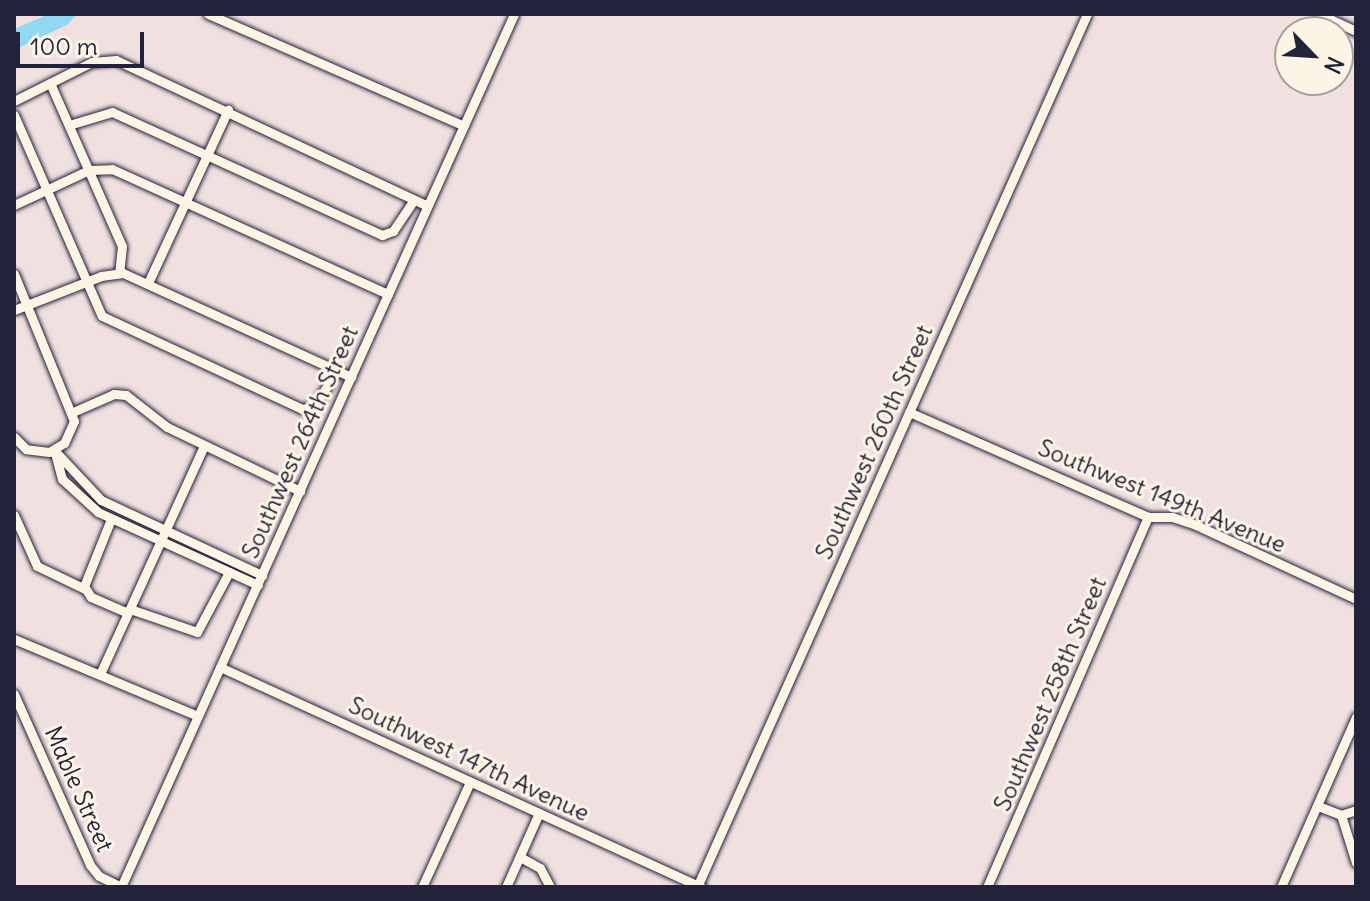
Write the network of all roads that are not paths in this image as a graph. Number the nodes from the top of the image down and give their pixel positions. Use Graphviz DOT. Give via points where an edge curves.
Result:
graph roads {
  1 [pos="208,14"];
  2 [pos="514,14"];
  3 [pos="1087,14"];
  4 [pos="1319,14"];
  5 [pos="1356,31"];
  6 [pos="50,83"];
  7 [pos="14,101"];
  8 [pos="228,110"];
  9 [pos="14,115"];
  10 [pos="69,125"];
  11 [pos="464,126"];
  12 [pos="207,155"];
  13 [pos="89,170"];
  14 [pos="46,189"];
  15 [pos="414,200"];
  16 [pos="186,202"];
  17 [pos="14,205"];
  18 [pos="428,206"];
  19 [pos="119,273"];
  20 [pos="14,274"];
  21 [pos="86,282"];
  22 [pos="148,283"];
  23 [pos="388,294"];
  24 [pos="27,304"];
  25 [pos="14,310"];
  26 [pos="337,371"];
  27 [pos="351,377"];
  28 [pos="73,412"];
  29 [pos="909,412"];
  30 [pos="14,437"];
  31 [pos="204,446"];
  32 [pos="54,450"];
  33 [pos="300,491"];
  34 [pos="14,515"];
  35 [pos="1148,517"];
  36 [pos="111,519"];
  37 [pos="165,530"];
  38 [pos="160,541"];
  39 [pos="229,572"];
  40 [pos="262,575"];
  41 [pos="258,585"];
  42 [pos="85,589"];
  43 [pos="1356,599"];
  44 [pos="129,611"];
  45 [pos="14,639"];
  46 [pos="25,644"];
  47 [pos="14,651"];
  48 [pos="220,667"];
  49 [pos="100,674"];
  50 [pos="14,694"];
  51 [pos="198,716"];
  52 [pos="1356,717"];
  53 [pos="1353,730"];
  54 [pos="470,782"];
  55 [pos="1318,806"];
  56 [pos="1356,810"];
  57 [pos="539,813"];
  58 [pos="1341,815"];
  59 [pos="520,857"];
  60 [pos="1356,863"];
  61 [pos="122,887"];
  62 [pos="422,887"];
  63 [pos="506,887"];
  64 [pos="550,887"];
  65 [pos="698,887"];
  66 [pos="987,887"];
  67 [pos="1281,887"];
  1 -- 11 [label="street"];
  2 -- 11 [label="street, Southwest 264th Street"];
  3 -- 29 [label="street, Southwest 260th Street"];
  4 -- 5 [label="street"];
  6 -- 7 [label="street"];
  6 -- 8 [label="street" via="97,60 116,60"];
  6 -- 10 [label="street"];
  8 -- 12 [label="street"];
  8 -- 15 [label="street"];
  9 -- 14 [label="street"];
  10 -- 12 [label="street" via="108,111"];
  10 -- 13 [label="street"];
  11 -- 18 [label="street, Southwest 264th Street"];
  12 -- 15 [label="street" via="382,235 393,231"];
  12 -- 16 [label="street"];
  13 -- 14 [label="street"];
  13 -- 16 [label="street" via="112,169"];
  13 -- 19 [label="street" via="122,246"];
  14 -- 17 [label="street"];
  14 -- 21 [label="street"];
  15 -- 18 [label="street"];
  16 -- 22 [label="street"];
  16 -- 23 [label="street"];
  18 -- 23 [label="street, Southwest 264th Street"];
  19 -- 21 [label="street"];
  19 -- 22 [label="street"];
  20 -- 24 [label="street"];
  21 -- 24 [label="street"];
  21 -- 26 [label="street" via="107,319 302,409 314,406"];
  22 -- 26 [label="street"];
  23 -- 27 [label="street, Southwest 264th Street"];
  24 -- 25 [label="street"];
  24 -- 28 [label="street"];
  26 -- 27 [label="street"];
  27 -- 33 [label="street, Southwest 264th Street"];
  28 -- 31 [label="street" via="114,394 126,395"];
  28 -- 32 [label="street" via="71,432"];
  29 -- 35 [label="street, Southwest 149th Avenue"];
  29 -- 65 [label="street, Southwest 260th Street"];
  30 -- 32 [label="street" via="29,450"];
  31 -- 33 [label="street"];
  31 -- 37 [label="street"];
  32 -- 36 [label="street" via="66,484"];
  32 -- 37 [label="street" via="96,497"];
  33 -- 40 [label="street, Southwest 264th Street"];
  34 -- 42 [label="street" via="37,566"];
  35 -- 43 [label="street, Southwest 149th Avenue" via="1196,525"];
  35 -- 66 [label="street, Southwest 258th Street"];
  36 -- 38 [label="street"];
  36 -- 42 [label="street"];
  37 -- 38 [label="street"];
  37 -- 40 [label="street"];
  38 -- 39 [label="street"];
  38 -- 44 [label="street"];
  39 -- 41 [label="street"];
  39 -- 44 [label="street" via="197,632"];
  40 -- 41 [label="street, Southwest 264th Street"];
  41 -- 48 [label="street, Southwest 264th Street"];
  42 -- 44 [label="street" via="93,599"];
  44 -- 49 [label="street"];
  45 -- 46 [label="street"];
  46 -- 47 [label="street"];
  46 -- 49 [label="street"];
  48 -- 51 [label="street, Southwest 264th Street"];
  48 -- 54 [label="street, Southwest 147th Avenue"];
  49 -- 51 [label="street"];
  50 -- 61 [label="street, Mable Street" via="90,865"];
  51 -- 61 [label="street, Southwest 264th Street"];
  52 -- 53 [label="street"];
  53 -- 55 [label="street"];
  54 -- 57 [label="street, Southwest 147th Avenue"];
  54 -- 62 [label="street"];
  55 -- 58 [label="street"];
  55 -- 67 [label="street"];
  56 -- 58 [label="street"];
  57 -- 59 [label="street"];
  57 -- 65 [label="street, Southwest 147th Avenue"];
  58 -- 60 [label="street"];
  59 -- 63 [label="street"];
  59 -- 64 [label="street" via="540,868"];
}
